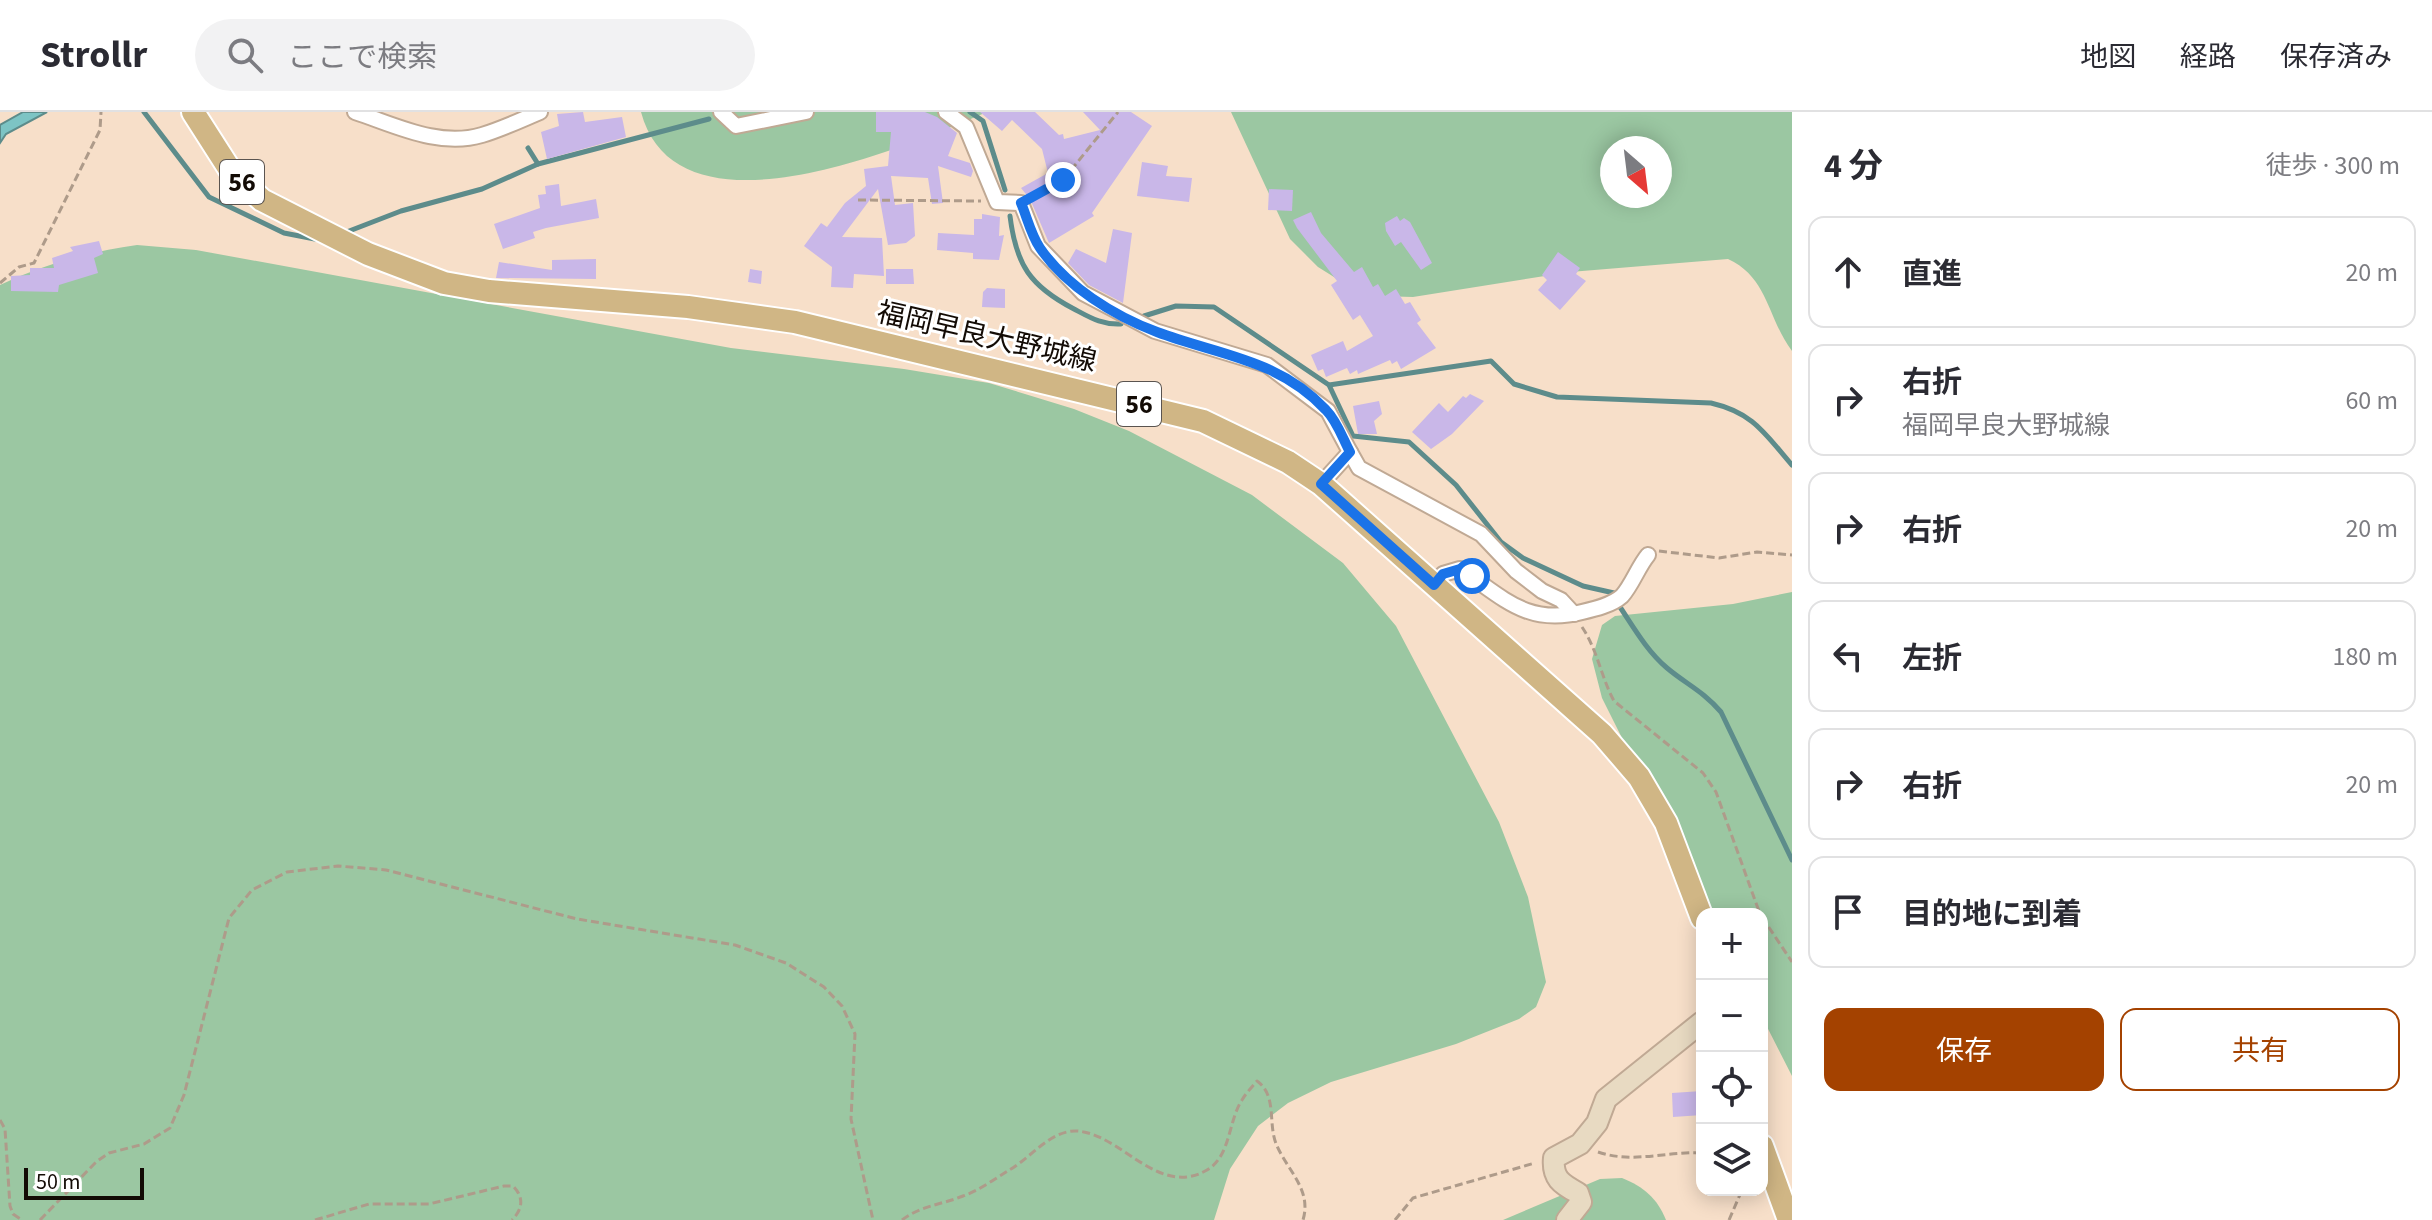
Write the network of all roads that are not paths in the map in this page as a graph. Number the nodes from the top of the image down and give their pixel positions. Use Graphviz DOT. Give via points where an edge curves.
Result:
graph roads {
  1 [pos="193,112"];
  2 [pos="355,112"];
  3 [pos="540,112"];
  4 [pos="721,112"];
  5 [pos="806,112"];
  6 [pos="946,112"];
  7 [pos="1350,452"];
  8 [pos="1321,484"];
  9 [pos="1648,555"];
  10 [pos="1434,585"];
  11 [pos="1574,614"];
  12 [pos="1698,908"];
  13 [pos="1696,1027"];
  14 [pos="1768,1162"];
  15 [pos="1567,1220"];
  16 [pos="1789,1220"];
  1 -- 8 [label="main road, 福岡早良大野城線 / 56" via="232,173 262,200 368,254 444,283 795,322 1203,421"];
  2 -- 3 [label="street" via="429,137 457,139 480,136"];
  4 -- 5 [label="street" via="736,126"];
  6 -- 7 [label="street" via="972,136 997,202 1021,203 1038,246 1083,293 1155,331 1267,365 1328,411"];
  7 -- 8 [label="street"];
  7 -- 11 [label="street" via="1359,468 1481,534 1516,571"];
  8 -- 10 [label="main road, 福岡早良大野城線 / 56"];
  9 -- 11 [label="street" via="1623,595"];
  10 -- 11 [label="street" via="1443,574 1460,569 1503,602 1525,611"];
  10 -- 12 [label="main road, 福岡早良大野城線 / 56" via="1602,734 1639,777 1666,823"];
  13 -- 15 [label="main road" via="1606,1099 1597,1123 1580,1144 1554,1158 1559,1182 1578,1193 1581,1202"];
  14 -- 16 [label="main road"];
}
